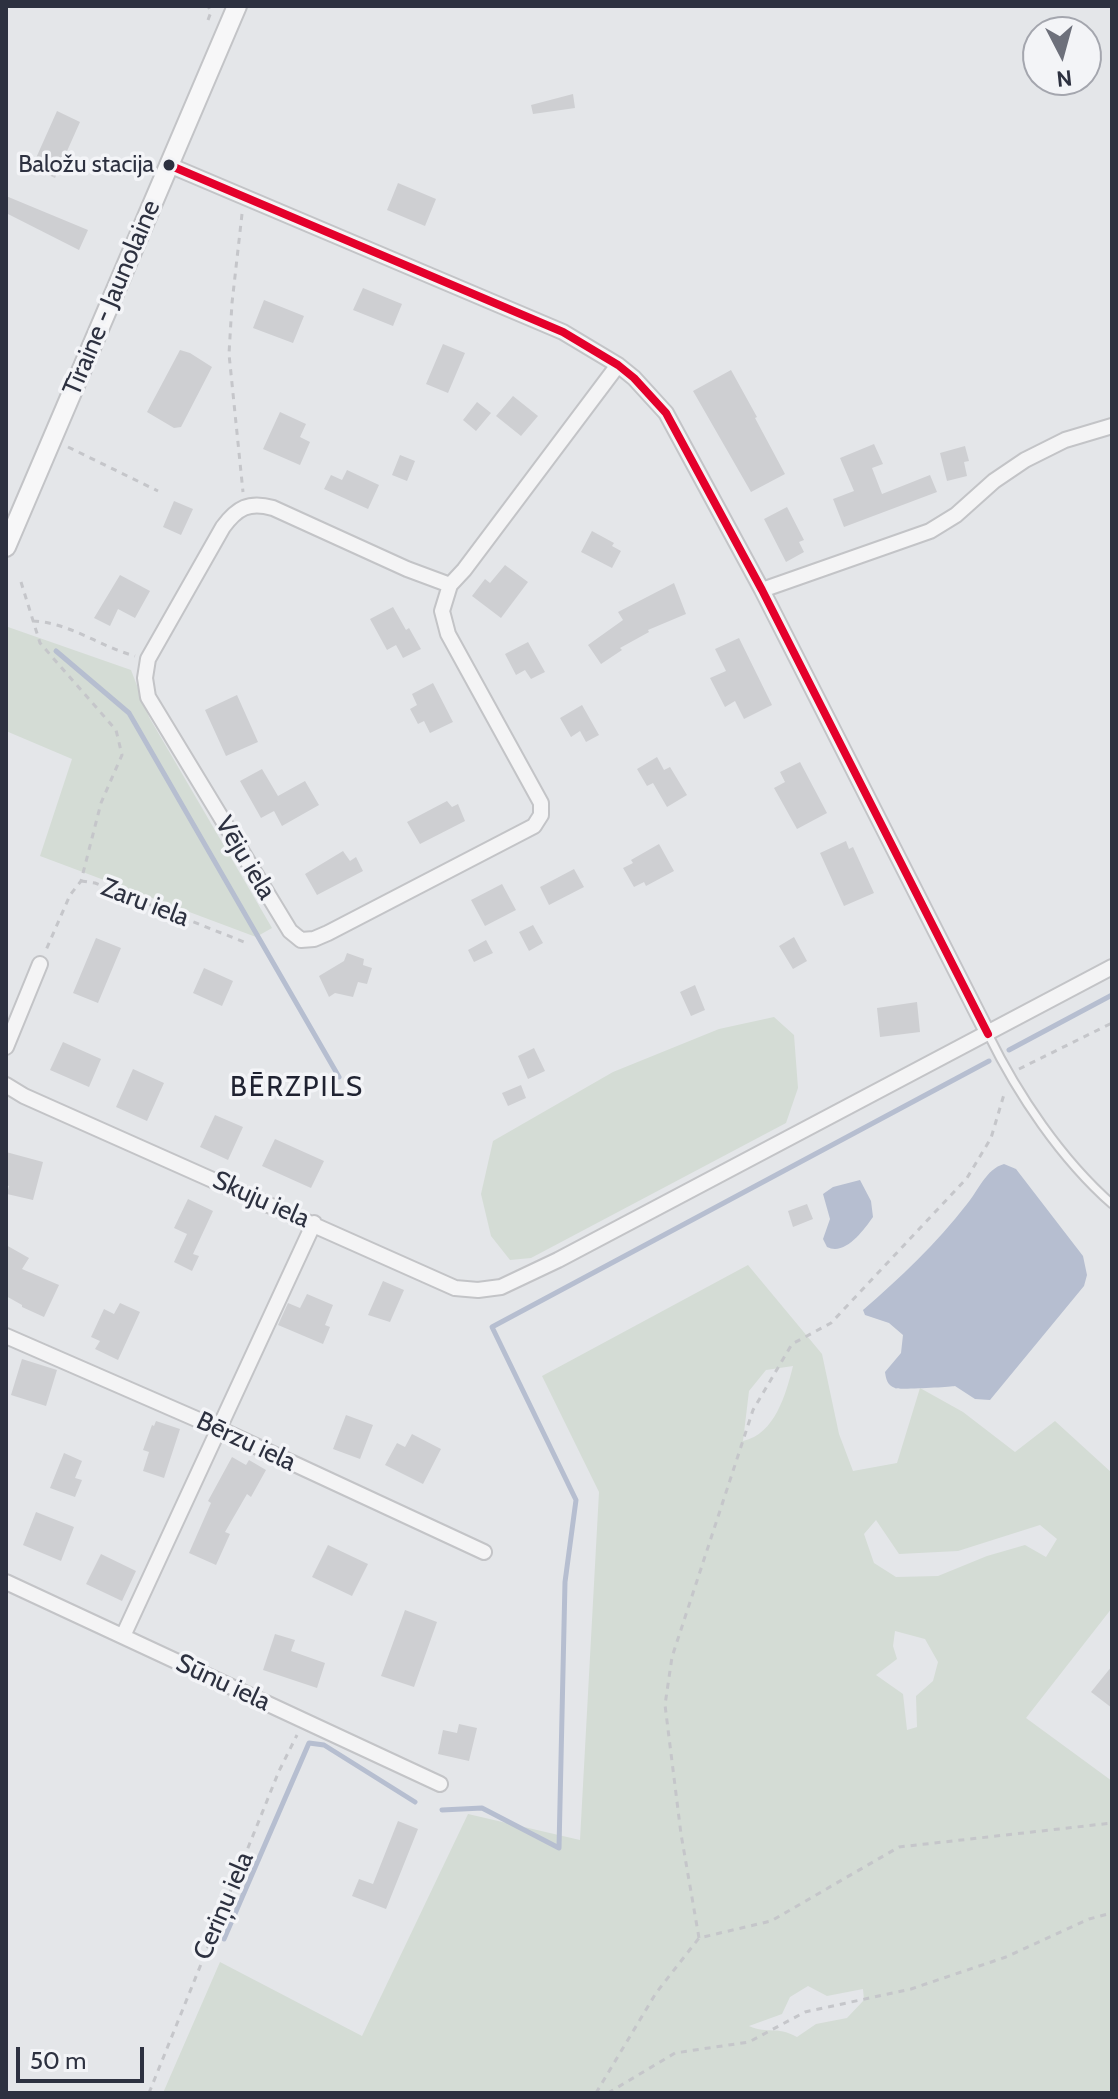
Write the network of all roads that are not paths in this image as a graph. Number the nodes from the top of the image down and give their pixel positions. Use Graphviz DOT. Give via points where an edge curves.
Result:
graph roads {
  1 [pos="237,6"];
  2 [pos="169,165"];
  3 [pos="618,365"];
  4 [pos="1112,426"];
  5 [pos="6,547"];
  6 [pos="450,585"];
  7 [pos="762,590"];
  8 [pos="40,964"];
  9 [pos="1112,967"];
  10 [pos="988,1034"];
  11 [pos="6,1047"];
  12 [pos="6,1085"];
  13 [pos="1112,1204"];
  14 [pos="314,1223"];
  15 [pos="6,1336"];
  16 [pos="217,1428"];
  17 [pos="484,1552"];
  18 [pos="6,1582"];
  19 [pos="123,1636"];
  20 [pos="440,1784"];
  1 -- 2 [label="main road, Tīraine - Jaunolaine"];
  2 -- 3 [label="street" via="563,332"];
  2 -- 5 [label="main road, Tīraine - Jaunolaine"];
  3 -- 6 [label="street"];
  3 -- 7 [label="street" via="666,413"];
  4 -- 7 [label="street" via="1065,440 1025,460 930,531"];
  6 -- 6 [label="street, Vēju iela" via="442,611 448,634 541,803 541,815 534,826 314,939 301,940 290,931 148,697 148,659 223,527 246,505 273,508"];
  7 -- 10 [label="street"];
  8 -- 11 [label="street"];
  9 -- 10 [label="street"];
  10 -- 13 [label="lane" via="1048,1130"];
  10 -- 14 [label="street, Skuju iela" via="501,1287 455,1288"];
  12 -- 14 [label="street, Skuju iela"];
  14 -- 16 [label="street"];
  15 -- 16 [label="street, Bērzu iela"];
  16 -- 17 [label="street, Bērzu iela"];
  16 -- 19 [label="street"];
  18 -- 19 [label="street, Sūnu iela"];
  19 -- 20 [label="street, Sūnu iela"];
}
